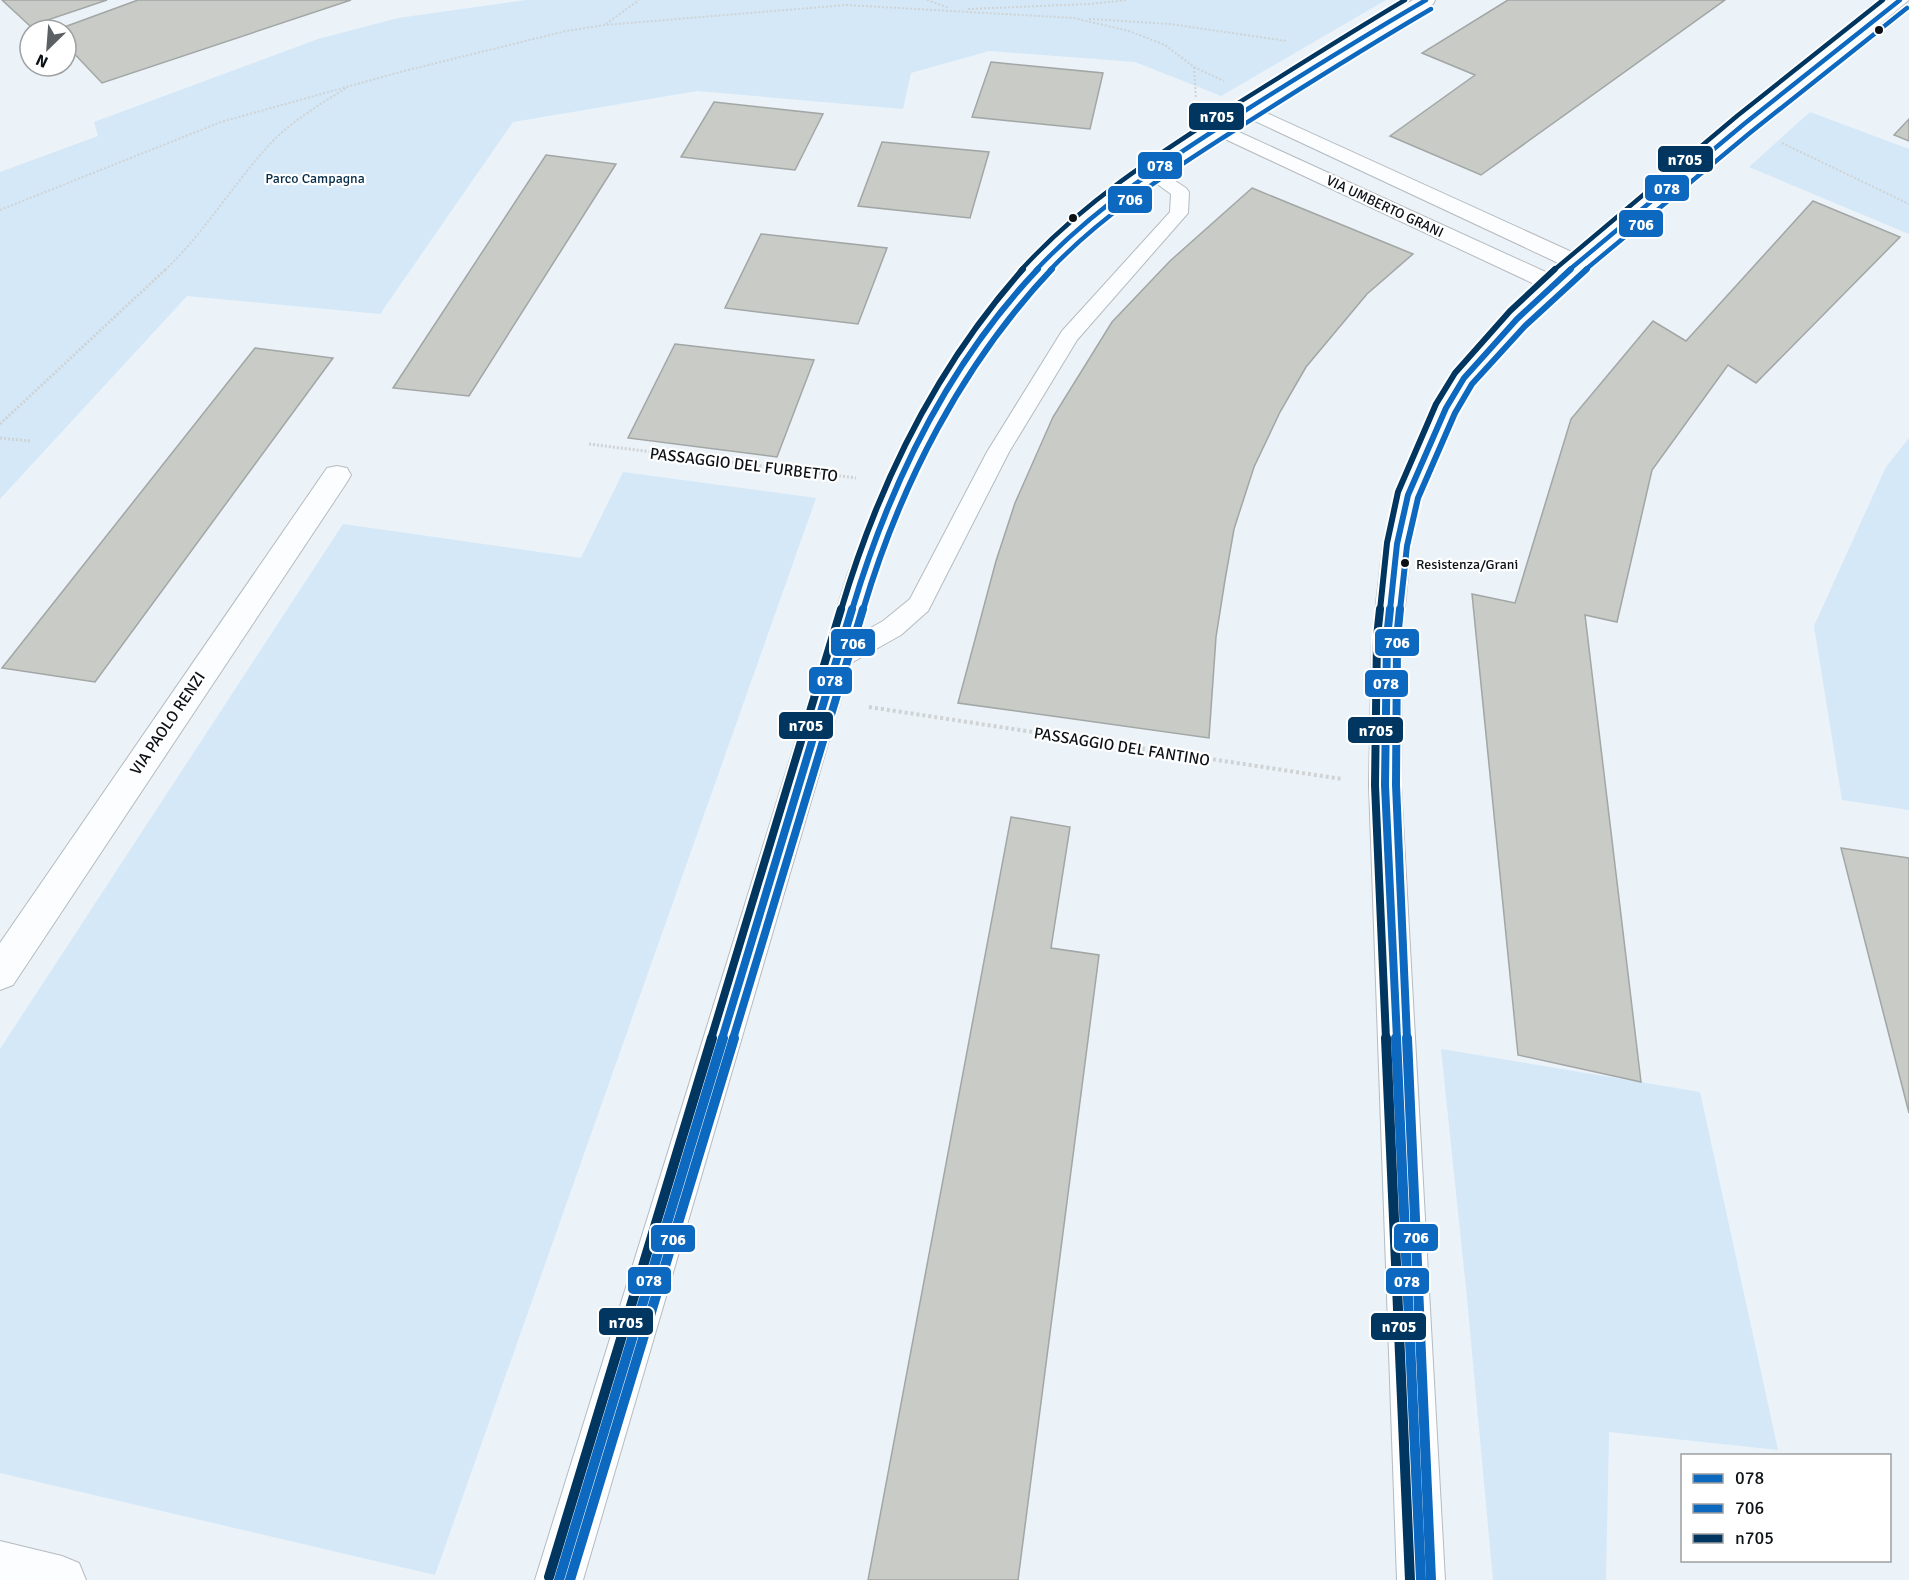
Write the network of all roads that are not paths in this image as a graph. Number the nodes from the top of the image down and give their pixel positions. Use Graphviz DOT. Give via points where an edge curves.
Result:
graph roads {
  1 [pos="1426,0"];
  2 [pos="1900,0"];
  3 [pos="1239,97"];
  4 [pos="1207,118"];
  5 [pos="1151,172"];
  6 [pos="1577,263"];
  7 [pos="1553,284"];
  8 [pos="337,475"];
  9 [pos="835,660"];
  10 [pos="0,973"];
  11 [pos="0,1565"];
  12 [pos="62,1580"];
  13 [pos="559,1580"];
  14 [pos="1421,1580"];
  1 -- 3 [label="street"];
  2 -- 6 [label="street"];
  3 -- 4 [label="street"];
  3 -- 6 [label="street, VIA UMBERTO GRANI"];
  4 -- 5 [label="street"];
  4 -- 7 [label="street, VIA UMBERTO GRANI"];
  5 -- 9 [label="street" via="1100,210 1048,259 979,340 942,399 899,484 871,550"];
  5 -- 9 [label="lane" via="1180,192 1179,213 1069,336 998,452 919,605 892,628"];
  6 -- 7 [label="street"];
  7 -- 14 [label="street" via="1464,378 1438,424 1408,495 1389,602 1385,785"];
  8 -- 10 [label="street, VIA PAOLO RENZI"];
  9 -- 13 [label="street"];
  11 -- 12 [label="street"];
}
